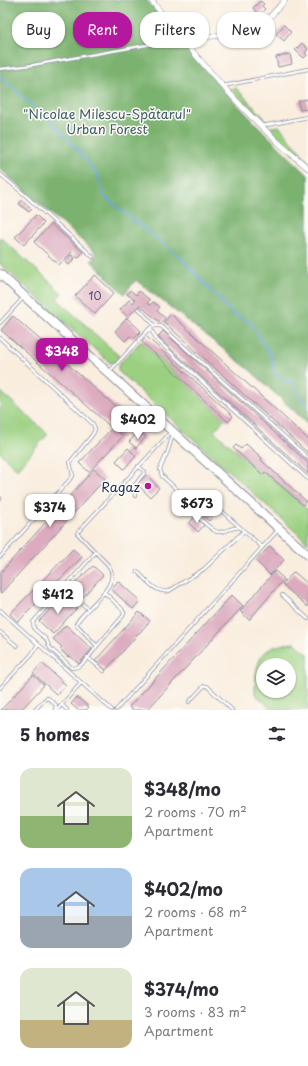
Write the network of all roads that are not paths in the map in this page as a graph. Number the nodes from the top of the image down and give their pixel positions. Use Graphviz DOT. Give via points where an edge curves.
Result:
graph roads {
  1 [pos="151,0"];
  2 [pos="285,0"];
  3 [pos="160,12"];
  4 [pos="209,36"];
  5 [pos="140,46"];
  6 [pos="189,48"];
  7 [pos="0,69"];
  8 [pos="308,69"];
  9 [pos="222,86"];
  10 [pos="308,117"];
  11 [pos="262,126"];
  12 [pos="308,168"];
  13 [pos="0,174"];
  14 [pos="93,257"];
  15 [pos="0,274"];
  16 [pos="25,296"];
  17 [pos="139,309"];
  18 [pos="0,323"];
  19 [pos="155,326"];
  20 [pos="150,328"];
  21 [pos="0,338"];
  22 [pos="109,372"];
  23 [pos="172,430"];
  24 [pos="308,458"];
  25 [pos="138,466"];
  26 [pos="308,479"];
  27 [pos="136,496"];
  28 [pos="184,496"];
  29 [pos="240,527"];
  30 [pos="279,529"];
  31 [pos="244,531"];
  32 [pos="262,547"];
  33 [pos="95,553"];
  34 [pos="308,555"];
  35 [pos="0,557"];
  36 [pos="137,571"];
  37 [pos="64,587"];
  38 [pos="104,592"];
  39 [pos="282,595"];
  40 [pos="0,610"];
  41 [pos="88,610"];
  42 [pos="308,619"];
  43 [pos="0,632"];
  44 [pos="38,644"];
  45 [pos="17,646"];
  46 [pos="97,646"];
  47 [pos="88,658"];
  48 [pos="104,671"];
  49 [pos="81,683"];
  50 [pos="0,688"];
  51 [pos="189,702"];
  52 [pos="62,705"];
  53 [pos="35,710"];
  54 [pos="56,710"];
  55 [pos="68,710"];
  56 [pos="112,710"];
  57 [pos="116,710"];
  58 [pos="232,710"];
  1 -- 3 [label="street"];
  2 -- 4 [label="street" via="258,26 231,34"];
  5 -- 7 [label="lane"];
  6 -- 9 [label="street"];
  8 -- 9 [label="lane"];
  9 -- 11 [label="street"];
  10 -- 11 [label="lane"];
  11 -- 12 [label="street"];
  13 -- 14 [label="lane"];
  15 -- 16 [label="main road"];
  16 -- 18 [label="lane"];
  16 -- 22 [label="main road"];
  17 -- 19 [label="lane"];
  19 -- 20 [label="lane"];
  19 -- 24 [label="lane" via="162,326"];
  20 -- 22 [label="lane"];
  20 -- 26 [label="lane" via="157,340"];
  21 -- 35 [label="lane" via="93,424 95,429 70,462 71,479"];
  22 -- 23 [label="main road"];
  23 -- 25 [label="lane"];
  23 -- 28 [label="lane" via="173,438 160,472"];
  23 -- 30 [label="main road"];
  25 -- 27 [label="lane" via="145,472 134,486"];
  25 -- 33 [label="lane" via="77,533"];
  28 -- 29 [label="lane" via="216,506"];
  28 -- 29 [label="lane" via="187,505 217,532"];
  29 -- 31 [label="lane"];
  30 -- 32 [label="lane"];
  30 -- 34 [label="main road"];
  31 -- 32 [label="lane"];
  31 -- 36 [label="lane" via="204,569 169,591 159,590"];
  32 -- 57 [label="lane"];
  33 -- 37 [label="lane"];
  33 -- 38 [label="lane" via="113,573"];
  37 -- 41 [label="lane"];
  37 -- 47 [label="lane" via="34,620 32,626 46,639 50,648 70,666 78,667"];
  38 -- 41 [label="lane"];
  38 -- 46 [label="lane" via="124,612"];
  39 -- 42 [label="lane"];
  40 -- 44 [label="lane"];
  41 -- 46 [label="lane" via="76,624"];
  43 -- 45 [label="lane"];
  44 -- 49 [label="lane"];
  44 -- 50 [label="lane"];
  46 -- 47 [label="lane"];
  47 -- 48 [label="lane"];
  49 -- 52 [label="lane"];
  49 -- 56 [label="lane"];
  51 -- 58 [label="lane" via="207,686"];
  52 -- 54 [label="lane"];
  52 -- 55 [label="lane"];
  53 -- 54 [label="lane" via="48,698 56,705"];
}
